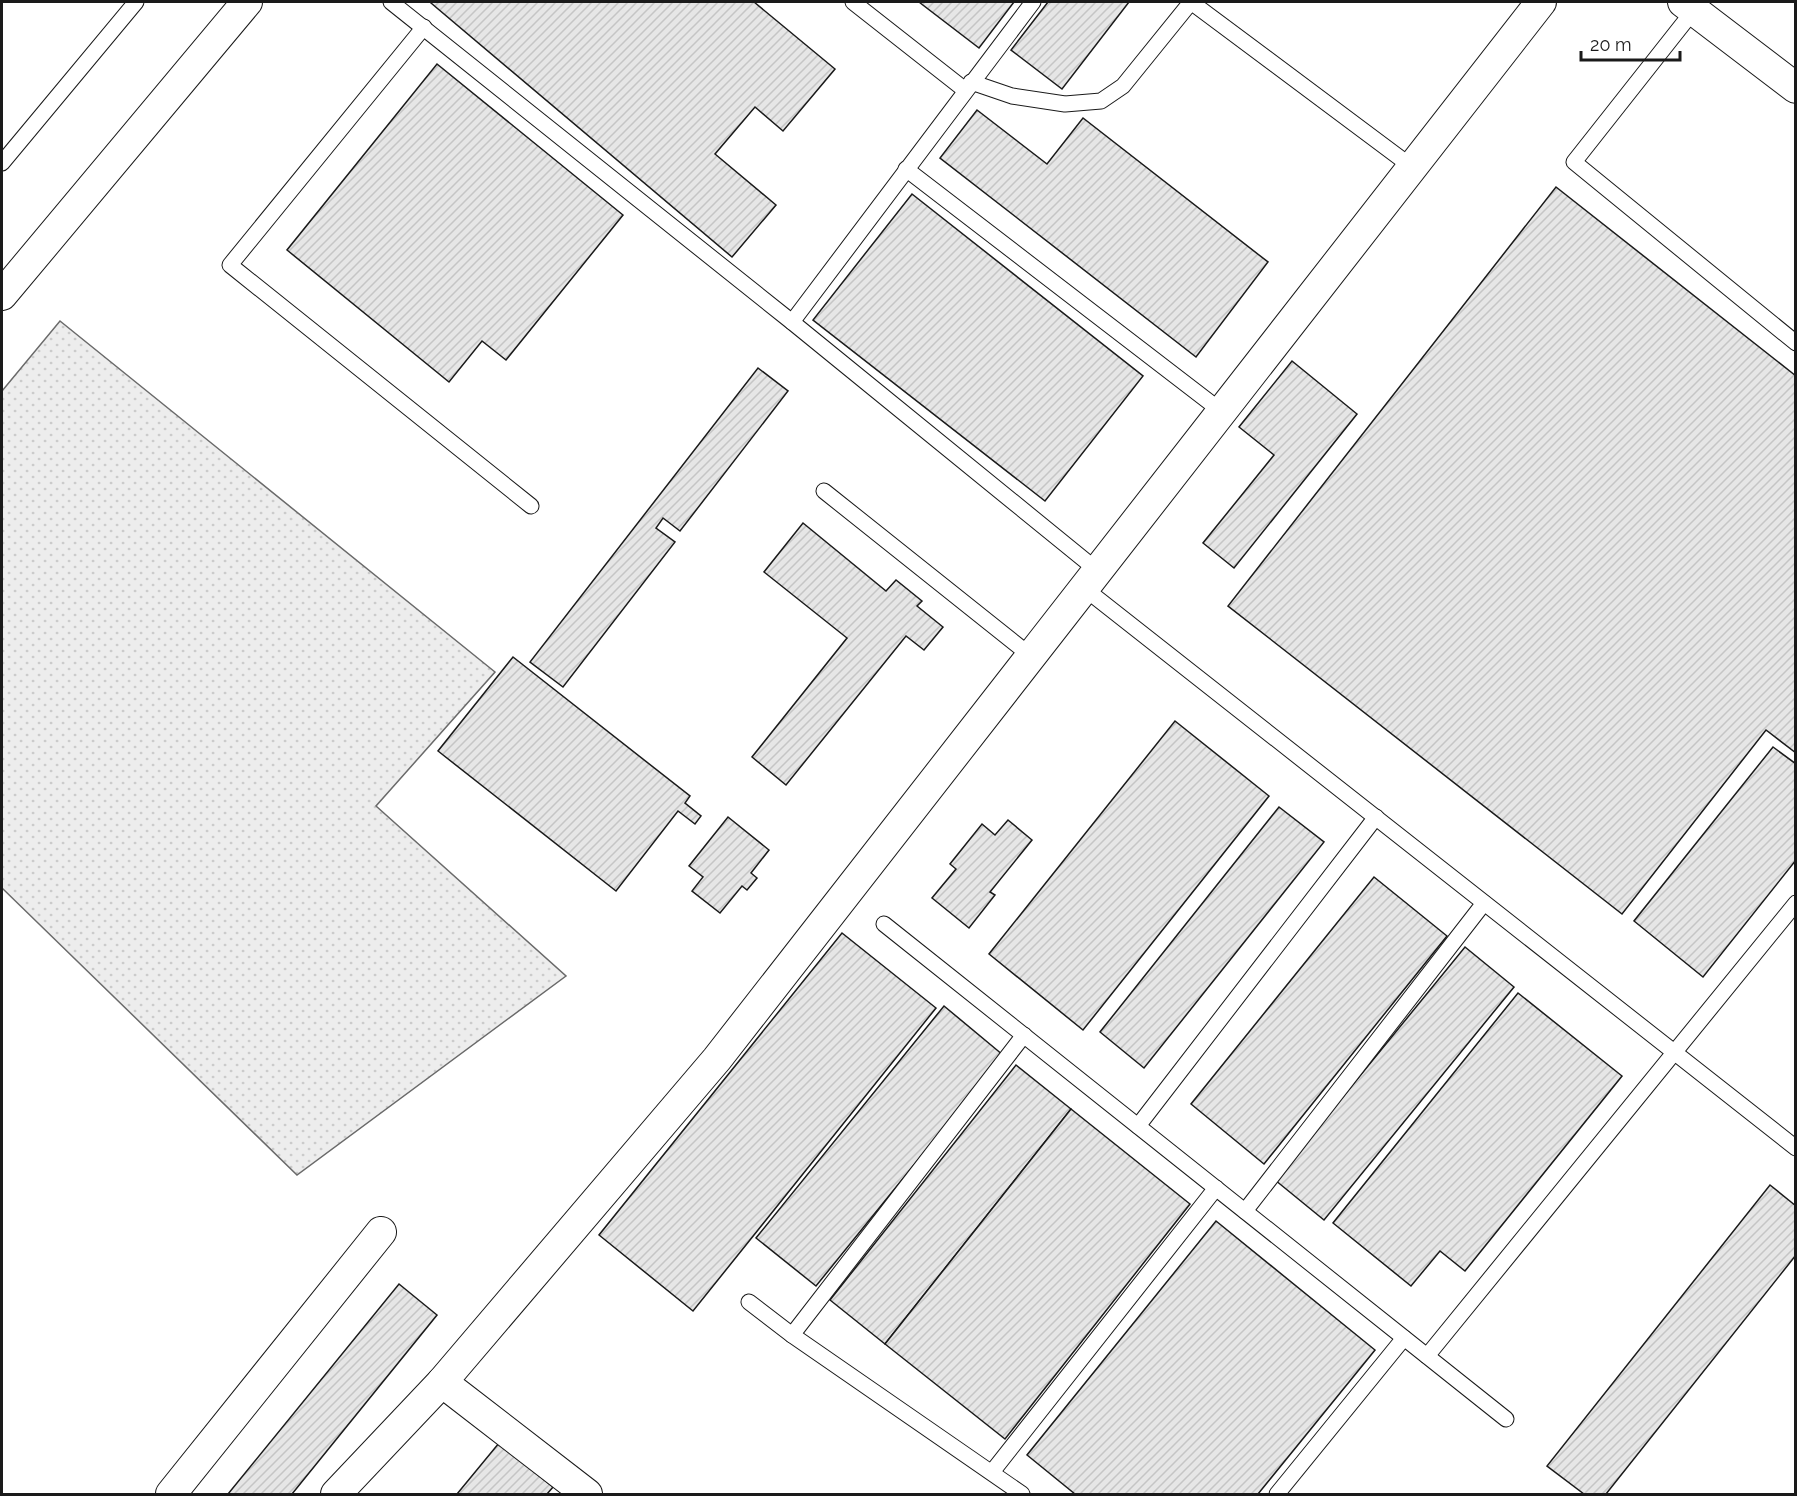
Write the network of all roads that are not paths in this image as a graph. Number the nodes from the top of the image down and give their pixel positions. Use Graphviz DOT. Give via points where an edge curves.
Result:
graph roads {
  1 [pos="136,2"];
  2 [pos="247,2"];
  3 [pos="391,2"];
  4 [pos="852,2"];
  5 [pos="1033,2"];
  6 [pos="1541,2"];
  7 [pos="1689,6"];
  8 [pos="424,27"];
  9 [pos="968,86"];
  10 [pos="1796,88"];
  11 [pos="2,163"];
  12 [pos="1412,167"];
  13 [pos="906,169"];
  14 [pos="2,295"];
  15 [pos="792,322"];
  16 [pos="1796,342"];
  17 [pos="1221,411"];
  18 [pos="824,491"];
  19 [pos="531,506"];
  20 [pos="1091,579"];
  21 [pos="1031,656"];
  22 [pos="1376,817"];
  23 [pos="1484,903"];
  24 [pos="1796,903"];
  25 [pos="884,924"];
  26 [pos="1024,1035"];
  27 [pos="1674,1052"];
  28 [pos="1138,1126"];
  29 [pos="1796,1148"];
  30 [pos="1216,1188"];
  31 [pos="1245,1211"];
  32 [pos="381,1232"];
  33 [pos="749,1302"];
  34 [pos="792,1335"];
  35 [pos="1404,1338"];
  36 [pos="1427,1356"];
  37 [pos="442,1383"];
  38 [pos="1506,1419"];
  39 [pos="992,1472"];
  40 [pos="583,1493"];
  41 [pos="171,1494"];
  42 [pos="336,1494"];
  43 [pos="1022,1494"];
  44 [pos="1277,1494"];
  1 -- 11 [label="lane"];
  2 -- 14 [label="street"];
  3 -- 8 [label="lane"];
  4 -- 9 [label="lane"];
  5 -- 9 [label="lane"];
  6 -- 12 [label="street"];
  7 -- 10 [label="street"];
  7 -- 16 [label="lane" via="1574,162"];
  8 -- 15 [label="lane"];
  8 -- 19 [label="lane" via="230,266"];
  9 -- 12 [label="lane" via="1065,104 1101,100 1123,86 1191,2"];
  9 -- 13 [label="lane"];
  12 -- 17 [label="street"];
  13 -- 15 [label="lane"];
  13 -- 17 [label="lane"];
  15 -- 20 [label="lane"];
  17 -- 20 [label="street"];
  18 -- 21 [label="lane"];
  20 -- 21 [label="street"];
  20 -- 22 [label="lane"];
  21 -- 37 [label="street" via="717,1059"];
  22 -- 23 [label="lane"];
  22 -- 28 [label="lane"];
  23 -- 27 [label="lane"];
  23 -- 31 [label="lane"];
  24 -- 27 [label="lane"];
  25 -- 26 [label="lane"];
  26 -- 28 [label="lane"];
  26 -- 34 [label="lane"];
  27 -- 29 [label="lane"];
  27 -- 36 [label="lane"];
  28 -- 30 [label="lane"];
  30 -- 31 [label="lane"];
  30 -- 39 [label="lane"];
  31 -- 35 [label="lane"];
  32 -- 41 [label="street"];
  33 -- 34 [label="lane"];
  34 -- 39 [label="lane"];
  35 -- 36 [label="lane"];
  35 -- 44 [label="lane"];
  36 -- 38 [label="lane"];
  37 -- 40 [label="street"];
  37 -- 42 [label="street"];
  39 -- 43 [label="lane"];
}
